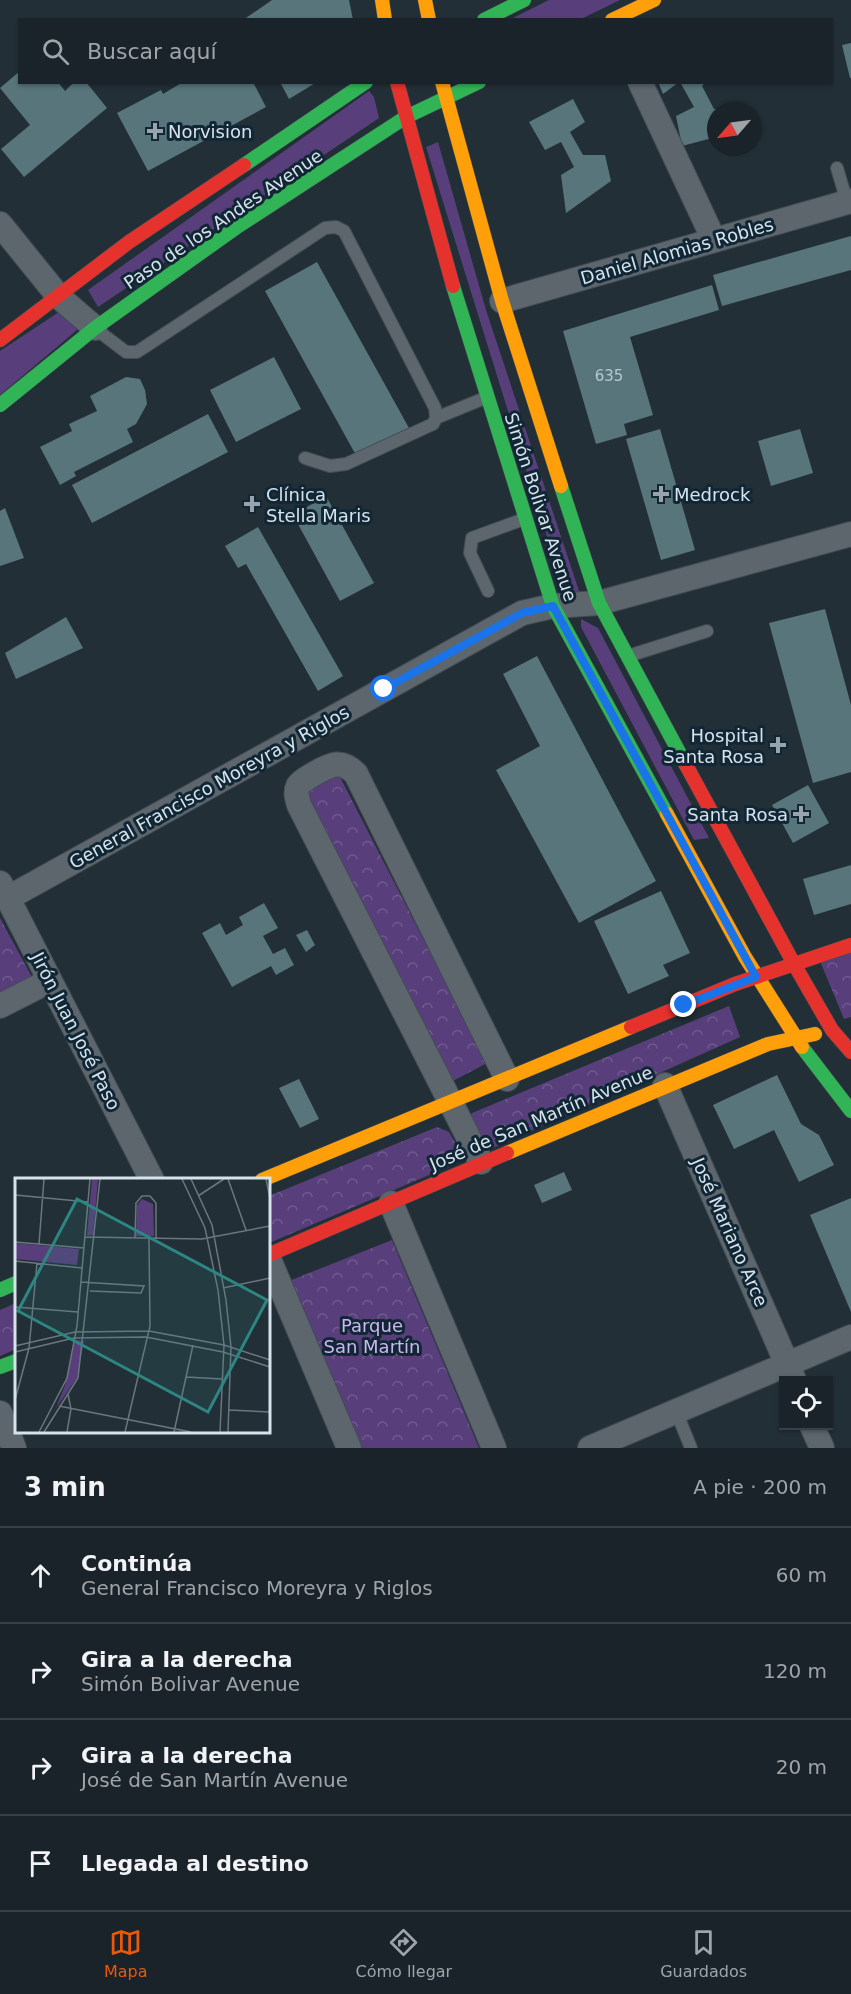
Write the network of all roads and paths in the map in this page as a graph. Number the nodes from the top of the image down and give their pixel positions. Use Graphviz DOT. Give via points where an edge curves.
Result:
graph roads {
  1 [pos="382,0"];
  2 [pos="425,0"];
  3 [pos="524,0"];
  4 [pos="654,0"];
  5 [pos="385,18"];
  6 [pos="429,18"];
  7 [pos="488,18"];
  8 [pos="616,18"];
  9 [pos="363,84"];
  10 [pos="398,84"];
  11 [pos="442,84"];
  12 [pos="475,84"];
  13 [pos="641,84"];
  14 [pos="446,98"];
  15 [pos="406,117"];
  16 [pos="837,168"];
  17 [pos="209,189"];
  18 [pos="225,196"];
  19 [pos="849,202"];
  20 [pos="0,224"];
  21 [pos="714,240"];
  22 [pos="59,297"];
  23 [pos="502,301"];
  24 [pos="95,328"];
  25 [pos="0,340"];
  26 [pos="486,398"];
  27 [pos="0,405"];
  28 [pos="436,418"];
  29 [pos="305,458"];
  30 [pos="525,519"];
  31 [pos="851,534"];
  32 [pos="488,591"];
  33 [pos="598,603"];
  34 [pos="553,606"];
  35 [pos="707,631"];
  36 [pos="627,656"];
  37 [pos="4,891"];
  38 [pos="851,945"];
  39 [pos="794,964"];
  40 [pos="756,977"];
  41 [pos="49,981"];
  42 [pos="0,1006"];
  43 [pos="851,1024"];
  44 [pos="832,1030"];
  45 [pos="795,1038"];
  46 [pos="851,1052"];
  47 [pos="507,1079"];
  48 [pos="665,1084"];
  49 [pos="451,1102"];
  50 [pos="851,1111"];
  51 [pos="481,1162"];
  52 [pos="151,1178"];
  53 [pos="264,1178"];
  54 [pos="392,1203"];
  55 [pos="270,1255"];
  56 [pos="270,1261"];
  57 [pos="15,1283"];
  58 [pos="0,1290"];
  59 [pos="851,1337"];
  60 [pos="15,1360"];
  61 [pos="0,1367"];
  62 [pos="790,1372"];
  63 [pos="676,1411"];
  64 [pos="0,1413"];
  65 [pos="815,1430"];
  66 [pos="14,1448"];
  67 [pos="349,1448"];
  68 [pos="494,1448"];
  69 [pos="590,1448"];
  70 [pos="691,1448"];
  71 [pos="822,1448"];
  1 -- 5 [label="main road"];
  2 -- 6 [label="main road"];
  3 -- 7 [label="main road"];
  4 -- 8 [label="main road"];
  9 -- 17 [label="main road, Paso de los Andes Avenue"];
  10 -- 15 [label="main road, Simón Bolivar Avenue"];
  11 -- 14 [label="main road, Simón Bolivar Avenue"];
  12 -- 14 [label="main road, Paso de los Andes Avenue"];
  13 -- 21 [label="street"];
  14 -- 15 [label="main road, Paso de los Andes Avenue"];
  14 -- 23 [label="main road, Simón Bolivar Avenue"];
  15 -- 24 [label="main road, Paso de los Andes Avenue" via="236,220"];
  15 -- 26 [label="main road, Simón Bolivar Avenue"];
  16 -- 19 [label="lane"];
  17 -- 18 [label="main road"];
  17 -- 22 [label="main road, Paso de los Andes Avenue" via="129,242"];
  19 -- 21 [label="street, Daniel Alomias Robles"];
  20 -- 22 [label="street"];
  21 -- 23 [label="street, Daniel Alomias Robles"];
  22 -- 24 [label="street"];
  22 -- 25 [label="main road, Paso de los Andes Avenue"];
  23 -- 33 [label="main road, Simón Bolivar Avenue"];
  24 -- 27 [label="main road, Paso de los Andes Avenue"];
  24 -- 28 [label="lane" via="126,352 137,352 325,228 336,227 348,235 435,408"];
  26 -- 28 [label="lane"];
  26 -- 30 [label="main road, Simón Bolivar Avenue"];
  28 -- 29 [label="lane" via="433,424 346,465 330,466"];
  30 -- 32 [label="lane" via="472,538 470,553"];
  30 -- 34 [label="main road, Simón Bolivar Avenue"];
  31 -- 33 [label="street, General Francisco Moreyra y Riglos"];
  33 -- 34 [label="street, General Francisco Moreyra y Riglos"];
  33 -- 36 [label="main road, Simón Bolivar Avenue"];
  34 -- 37 [label="street, General Francisco Moreyra y Riglos" via="522,613"];
  34 -- 40 [label="main road, Simón Bolivar Avenue"];
  35 -- 36 [label="lane"];
  36 -- 39 [label="main road, Simón Bolivar Avenue"];
  37 -- 41 [label="street, Jirón Juan José Paso"];
  38 -- 39 [label="main road"];
  39 -- 40 [label="main road"];
  39 -- 44 [label="main road, Simón Bolivar Avenue"];
  40 -- 45 [label="main road, Simón Bolivar Avenue"];
  40 -- 47 [label="main road"];
  41 -- 42 [label="street"];
  41 -- 52 [label="street, Jirón Juan José Paso"];
  43 -- 44 [label="main road, José de San Martín Avenue"];
  44 -- 45 [label="main road, José de San Martín Avenue"];
  44 -- 46 [label="main road, Simón Bolivar Avenue"];
  45 -- 48 [label="main road, José de San Martín Avenue" via="760,1047"];
  45 -- 50 [label="main road, Simón Bolivar Avenue"];
  47 -- 49 [label="main road"];
  47 -- 49 [label="street" via="356,774 343,764 333,763 297,787 299,804"];
  48 -- 51 [label="main road, José de San Martín Avenue"];
  48 -- 62 [label="street, José Mariano Arce"];
  49 -- 51 [label="street"];
  49 -- 53 [label="main road"];
  51 -- 54 [label="main road, José de San Martín Avenue"];
  54 -- 55 [label="main road, José de San Martín Avenue"];
  54 -- 68 [label="street"];
  56 -- 67 [label="street"];
  57 -- 58 [label="main road"];
  59 -- 62 [label="street"];
  60 -- 61 [label="main road"];
  62 -- 63 [label="street"];
  63 -- 69 [label="street"];
  63 -- 70 [label="lane"];
  64 -- 66 [label="street"];
  65 -- 71 [label="street"];
}
